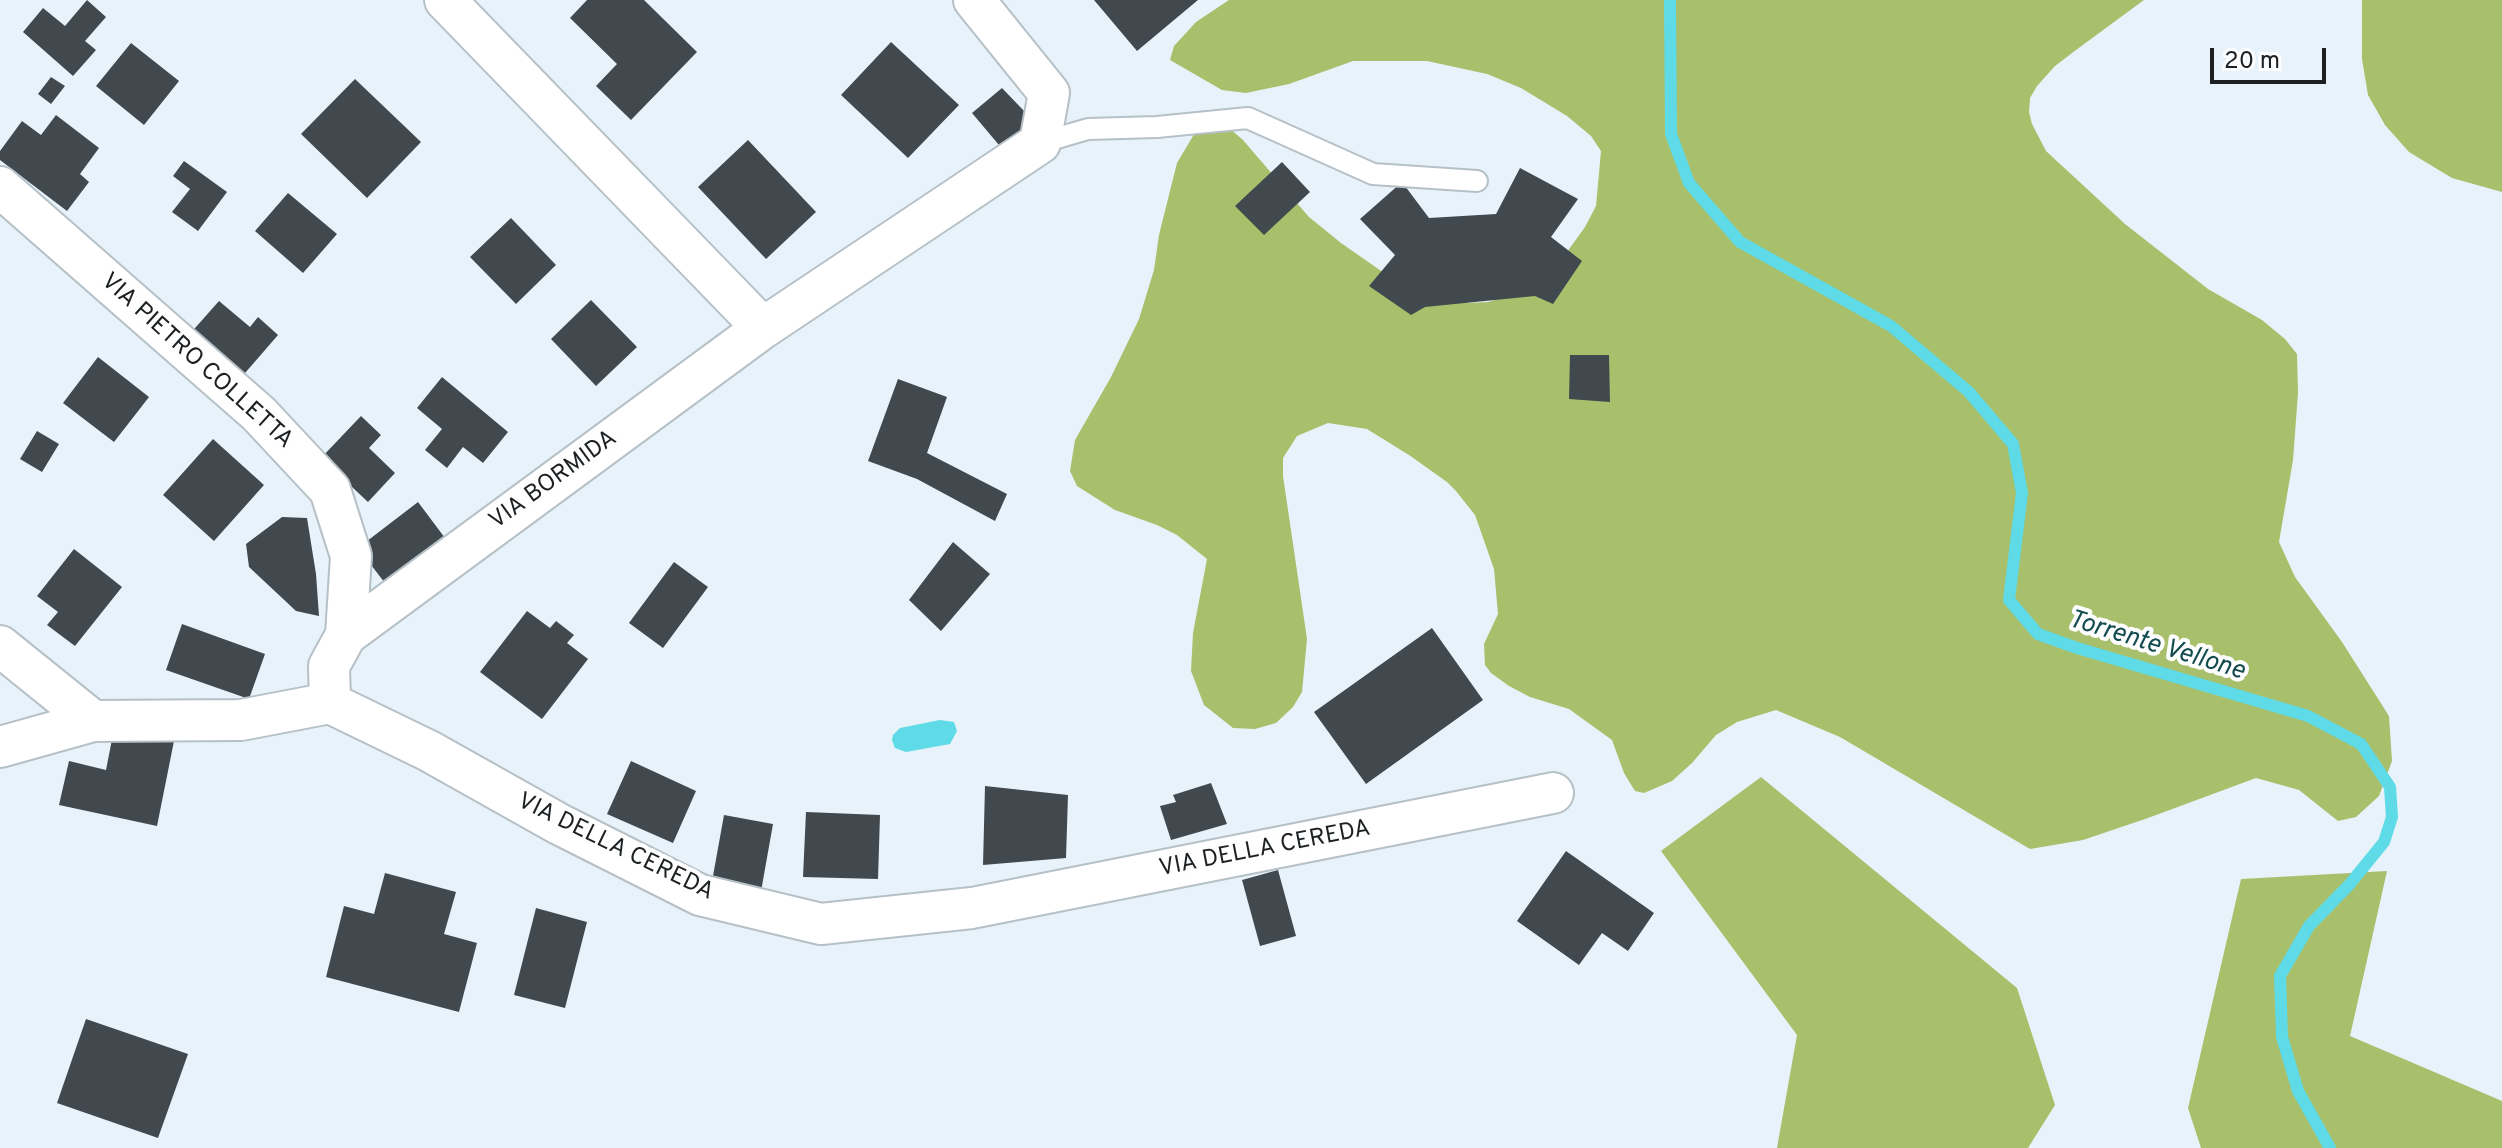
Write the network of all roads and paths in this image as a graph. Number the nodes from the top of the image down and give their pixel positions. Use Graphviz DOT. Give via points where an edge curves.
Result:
graph roads {
  1 [pos="445,0"];
  2 [pos="974,0"];
  3 [pos="1040,143"];
  4 [pos="1477,181"];
  5 [pos="0,187"];
  6 [pos="763,328"];
  7 [pos="346,635"];
  8 [pos="0,646"];
  9 [pos="330,703"];
  10 [pos="93,721"];
  11 [pos="0,747"];
  12 [pos="1553,793"];
  1 -- 6 [label="street"];
  2 -- 3 [label="street" via="1049,93"];
  3 -- 4 [label="lane" via="1088,129 1248,118 1373,174"];
  3 -- 6 [label="street, VIA BORMIDA"];
  5 -- 7 [label="street, VIA PIETRO COLLETTA" via="259,414 330,490 351,556"];
  6 -- 7 [label="street, VIA BORMIDA"];
  7 -- 9 [label="street, VIA PIETRO COLLETTA" via="329,666"];
  8 -- 10 [label="street"];
  9 -- 10 [label="street" via="241,720"];
  9 -- 12 [label="street, VIA DELLA CEREDA" via="700,895 821,924 972,908"];
  10 -- 11 [label="street"];
}
